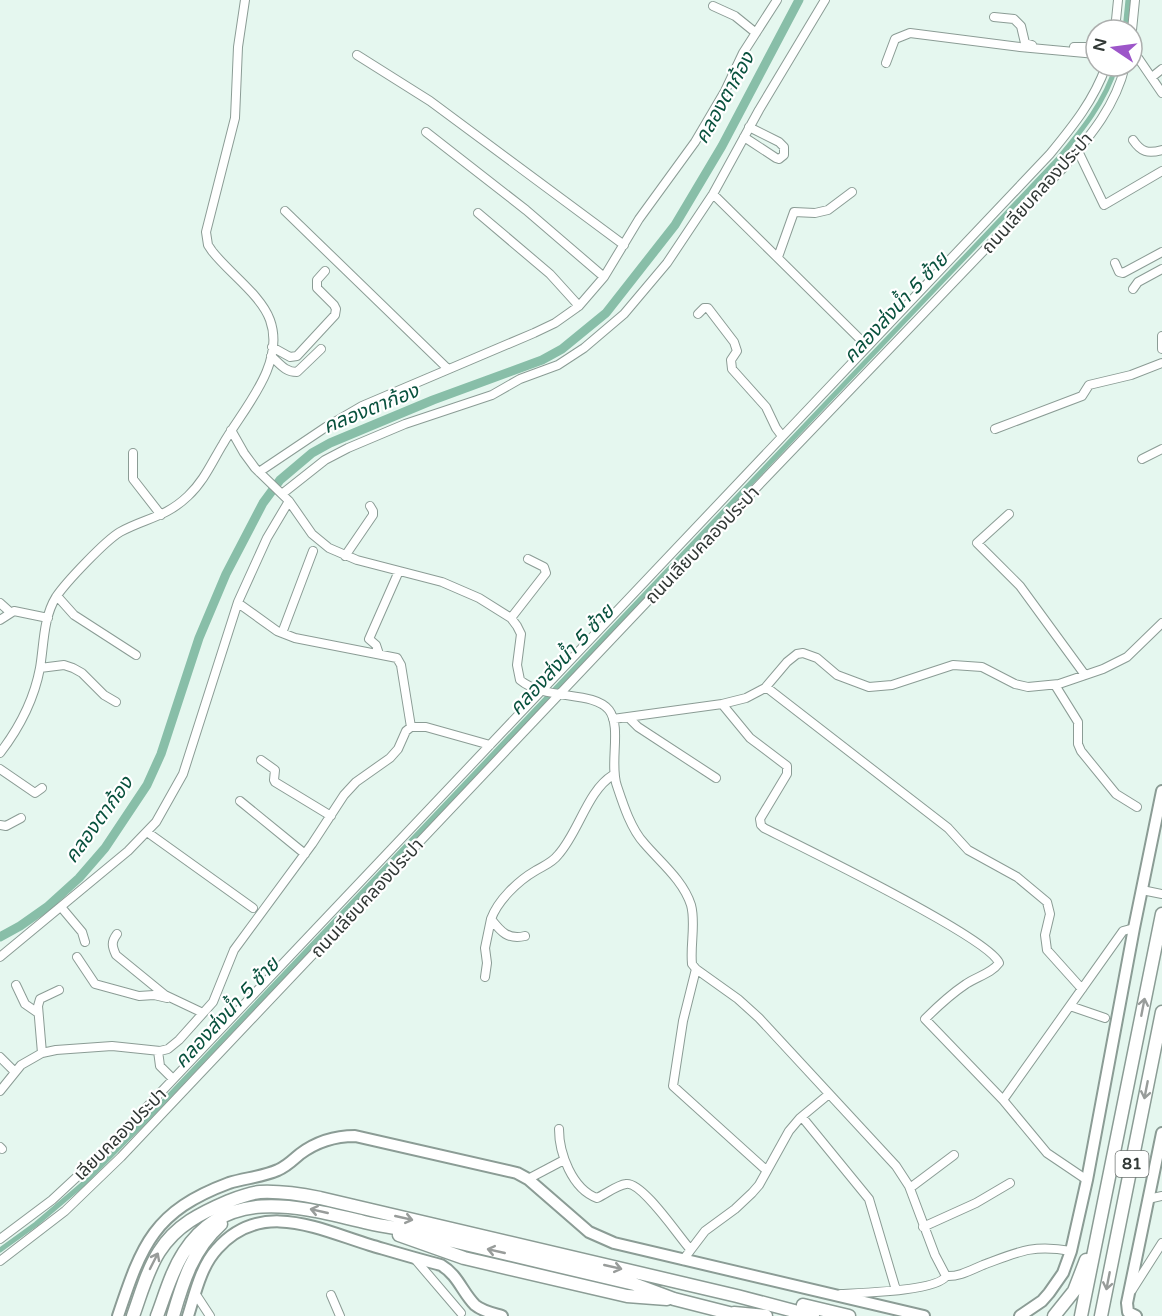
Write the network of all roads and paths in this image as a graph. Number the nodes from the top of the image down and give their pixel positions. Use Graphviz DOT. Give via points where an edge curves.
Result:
graph roads {
  1 [pos="245,0"];
  2 [pos="777,0"];
  3 [pos="825,0"];
  4 [pos="1118,0"];
  5 [pos="1135,0"];
  6 [pos="713,6"];
  7 [pos="994,16"];
  8 [pos="1116,18"];
  9 [pos="1133,18"];
  10 [pos="756,33"];
  11 [pos="1084,47"];
  12 [pos="1084,53"];
  13 [pos="357,55"];
  14 [pos="886,63"];
  15 [pos="1144,66"];
  16 [pos="1162,69"];
  17 [pos="1152,77"];
  18 [pos="1101,78"];
  19 [pos="1123,78"];
  20 [pos="1162,93"];
  21 [pos="749,127"];
  22 [pos="426,132"];
  23 [pos="744,137"];
  24 [pos="1133,140"];
  25 [pos="1162,150"];
  26 [pos="1078,151"];
  27 [pos="1162,171"];
  28 [pos="852,192"];
  29 [pos="712,194"];
  30 [pos="285,211"];
  31 [pos="478,213"];
  32 [pos="624,245"];
  33 [pos="1162,252"];
  34 [pos="778,257"];
  35 [pos="1115,263"];
  36 [pos="1162,268"];
  37 [pos="325,271"];
  38 [pos="604,277"];
  39 [pos="1133,289"];
  40 [pos="579,306"];
  41 [pos="698,314"];
  42 [pos="1162,336"];
  43 [pos="867,345"];
  44 [pos="272,347"];
  45 [pos="321,349"];
  46 [pos="1162,349"];
  47 [pos="271,356"];
  48 [pos="1162,363"];
  49 [pos="448,369"];
  50 [pos="995,429"];
  51 [pos="231,430"];
  52 [pos="782,436"];
  53 [pos="1162,449"];
  54 [pos="134,453"];
  55 [pos="1142,459"];
  56 [pos="260,474"];
  57 [pos="281,493"];
  58 [pos="288,501"];
  59 [pos="370,506"];
  60 [pos="1009,514"];
  61 [pos="161,515"];
  62 [pos="313,550"];
  63 [pos="345,556"];
  64 [pos="528,559"];
  65 [pos="399,571"];
  66 [pos="57,596"];
  67 [pos="0,603"];
  68 [pos="238,603"];
  69 [pos="10,612"];
  70 [pos="48,618"];
  71 [pos="511,618"];
  72 [pos="0,620"];
  73 [pos="1162,622"];
  74 [pos="282,633"];
  75 [pos="379,654"];
  76 [pos="136,655"];
  77 [pos="40,668"];
  78 [pos="1085,675"];
  79 [pos="1054,685"];
  80 [pos="766,687"];
  81 [pos="543,692"];
  82 [pos="557,695"];
  83 [pos="116,702"];
  84 [pos="722,704"];
  85 [pos="629,718"];
  86 [pos="613,719"];
  87 [pos="411,727"];
  88 [pos="490,745"];
  89 [pos="0,753"];
  90 [pos="261,760"];
  91 [pos="0,769"];
  92 [pos="613,775"];
  93 [pos="716,778"];
  94 [pos="42,788"];
  95 [pos="1162,791"];
  96 [pos="240,801"];
  97 [pos="1137,807"];
  98 [pos="331,816"];
  99 [pos="21,818"];
  100 [pos="0,825"];
  101 [pos="147,832"];
  102 [pos="305,854"];
  103 [pos="1142,890"];
  104 [pos="1162,894"];
  105 [pos="61,907"];
  106 [pos="253,908"];
  107 [pos="1162,914"];
  108 [pos="491,919"];
  109 [pos="1134,928"];
  110 [pos="117,934"];
  111 [pos="525,936"];
  112 [pos="85,942"];
  113 [pos="0,957"];
  114 [pos="77,957"];
  115 [pos="696,969"];
  116 [pos="485,976"];
  117 [pos="16,985"];
  118 [pos="1082,989"];
  119 [pos="59,990"];
  120 [pos="171,998"];
  121 [pos="1070,1006"];
  122 [pos="1162,1012"];
  123 [pos="38,1013"];
  124 [pos="203,1013"];
  125 [pos="1105,1018"];
  126 [pos="158,1051"];
  127 [pos="42,1053"];
  128 [pos="0,1058"];
  129 [pos="14,1071"];
  130 [pos="173,1080"];
  131 [pos="0,1091"];
  132 [pos="829,1094"];
  133 [pos="1003,1100"];
  134 [pos="802,1117"];
  135 [pos="559,1129"];
  136 [pos="1162,1133"];
  137 [pos="954,1155"];
  138 [pos="564,1160"];
  139 [pos="766,1170"];
  140 [pos="528,1179"];
  141 [pos="1087,1180"];
  142 [pos="1010,1183"];
  143 [pos="910,1188"];
  144 [pos="1107,1188"];
  145 [pos="1162,1196"];
  146 [pos="1148,1199"];
  147 [pos="232,1207"];
  148 [pos="923,1227"];
  149 [pos="0,1239"];
  150 [pos="1162,1243"];
  151 [pos="690,1249"];
  152 [pos="1071,1251"];
  153 [pos="414,1258"];
  154 [pos="683,1260"];
  155 [pos="0,1261"];
  156 [pos="946,1276"];
  157 [pos="896,1290"];
  158 [pos="195,1293"];
  159 [pos="332,1295"];
  160 [pos="831,1295"];
  161 [pos="737,1296"];
  162 [pos="1128,1296"];
  163 [pos="473,1302"];
  164 [pos="737,1314"];
  165 [pos="153,1315"];
  166 [pos="460,1315"];
  167 [pos="496,1315"];
  168 [pos="118,1316"];
  169 [pos="134,1316"];
  170 [pos="173,1316"];
  171 [pos="189,1316"];
  172 [pos="210,1316"];
  173 [pos="340,1316"];
  174 [pos="766,1316"];
  175 [pos="813,1316"];
  176 [pos="849,1316"];
  177 [pos="924,1316"];
  178 [pos="1020,1316"];
  179 [pos="1054,1316"];
  180 [pos="1081,1316"];
  181 [pos="1101,1316"];
  182 [pos="1136,1316"];
  1 -- 44 [label="street" via="238,47 235,118 206,235 222,264 260,302 272,328"];
  2 -- 10 [label="street"];
  3 -- 21 [label="street"];
  4 -- 8 [label="street"];
  5 -- 9 [label="street"];
  6 -- 10 [label="street" via="735,16"];
  7 -- 11 [label="street" via="1017,21 1024,43 1029,45"];
  10 -- 32 [label="street" via="695,142"];
  12 -- 14 [label="street" via="910,33 896,39"];
  13 -- 32 [label="street" via="421,94"];
  15 -- 17 [label="street"];
  16 -- 17 [label="street"];
  17 -- 20 [label="street"];
  18 -- 43 [label="street, เลียบคลองประปา" via="1084,111 1050,154"];
  19 -- 26 [label="street, ถนนเลียบคลองประปา" via="1101,122"];
  21 -- 23 [label="street"];
  21 -- 23 [label="street" via="779,142 784,155 776,158"];
  22 -- 38 [label="street"];
  23 -- 29 [label="street"];
  24 -- 25 [label="street" via="1144,152"];
  26 -- 27 [label="street" via="1104,205"];
  26 -- 82 [label="street, ถนนเลียบคลองประปา"];
  28 -- 34 [label="street" via="828,210 794,212"];
  29 -- 34 [label="street"];
  29 -- 57 [label="street" via="644,292 615,322 567,360 492,395 348,448"];
  30 -- 49 [label="street"];
  31 -- 40 [label="street" via="550,274"];
  32 -- 38 [label="street"];
  33 -- 35 [label="street" via="1123,273"];
  34 -- 43 [label="street"];
  36 -- 39 [label="street"];
  37 -- 44 [label="street" via="317,280 317,288 334,305 335,315 297,356 290,357"];
  38 -- 40 [label="street"];
  40 -- 49 [label="street" via="534,333"];
  41 -- 52 [label="street" via="708,308 734,342 737,351 731,360 732,369 763,402"];
  42 -- 46 [label="street"];
  43 -- 52 [label="street, เลียบคลองประปา"];
  44 -- 47 [label="street"];
  45 -- 47 [label="street" via="297,372 282,367"];
  47 -- 51 [label="street" via="253,399"];
  48 -- 50 [label="street" via="1089,385 1082,396"];
  49 -- 56 [label="street" via="346,414"];
  51 -- 56 [label="street"];
  51 -- 61 [label="street" via="202,480"];
  52 -- 81 [label="street, เลียบคลองประปา"];
  53 -- 55 [label="street"];
  54 -- 61 [label="street" via="133,479"];
  56 -- 57 [label="street"];
  57 -- 58 [label="street"];
  58 -- 63 [label="street" via="312,534"];
  58 -- 68 [label="street"];
  59 -- 63 [label="street" via="372,515"];
  60 -- 78 [label="street" via="977,543 1020,586"];
  61 -- 66 [label="street" via="109,540"];
  62 -- 74 [label="street"];
  63 -- 65 [label="street"];
  64 -- 71 [label="street" via="544,567 546,573"];
  65 -- 71 [label="street" via="442,582"];
  65 -- 75 [label="street" via="369,639"];
  66 -- 70 [label="street"];
  66 -- 76 [label="street" via="74,615"];
  67 -- 69 [label="street"];
  68 -- 74 [label="street"];
  68 -- 101 [label="street" via="183,774 168,804"];
  69 -- 70 [label="street"];
  69 -- 72 [label="street"];
  70 -- 77 [label="street"];
  71 -- 81 [label="street" via="521,634 517,665 520,680"];
  73 -- 78 [label="street" via="1127,657"];
  74 -- 75 [label="street"];
  75 -- 87 [label="street" via="399,660"];
  77 -- 83 [label="street" via="73,668"];
  77 -- 89 [label="street" via="32,701"];
  78 -- 79 [label="street"];
  79 -- 80 [label="street" via="1029,687 982,666 953,665 892,685 869,687 837,675 817,658 803,653 792,657"];
  79 -- 97 [label="street" via="1078,722 1081,751 1116,794"];
  80 -- 84 [label="street" via="753,696"];
  80 -- 118 [label="street" via="948,828 968,850 1017,877 1047,902 1047,950"];
  81 -- 82 [label="street"];
  81 -- 88 [label="street, เลียบคลองประปา"];
  82 -- 86 [label="street" via="596,701 609,710"];
  82 -- 155 [label="street, ถนนเลียบคลองประปา" via="121,1157 65,1211"];
  84 -- 85 [label="street"];
  84 -- 133 [label="street" via="750,738 786,766 787,774 760,825 923,910 996,957 999,963 994,968 951,994 926,1019"];
  85 -- 86 [label="street"];
  85 -- 93 [label="street"];
  86 -- 92 [label="street"];
  87 -- 88 [label="street" via="426,727"];
  87 -- 98 [label="street" via="390,758 356,782"];
  88 -- 130 [label="street, เลียบคลองประปา"];
  90 -- 98 [label="street" via="275,770 275,782"];
  91 -- 94 [label="street" via="35,793"];
  92 -- 108 [label="street" via="602,783 561,853 514,887"];
  92 -- 115 [label="street" via="639,836 690,903 692,964"];
  95 -- 103 [label="main road"];
  96 -- 102 [label="street"];
  98 -- 102 [label="street"];
  99 -- 100 [label="street"];
  101 -- 105 [label="street"];
  101 -- 106 [label="street"];
  102 -- 124 [label="street" via="234,950 217,995"];
  103 -- 104 [label="street"];
  103 -- 109 [label="main road"];
  105 -- 112 [label="street" via="82,932"];
  105 -- 113 [label="street"];
  144 -- 107 [label="highway, 81, one-way"];
  108 -- 111 [label="street" via="510,937"];
  108 -- 116 [label="street"];
  109 -- 118 [label="street" via="1123,931"];
  109 -- 141 [label="main road"];
  110 -- 120 [label="street" via="112,940 116,955"];
  114 -- 120 [label="street" via="93,983 139,996"];
  115 -- 132 [label="street" via="759,1018"];
  115 -- 139 [label="street" via="673,1086"];
  117 -- 123 [label="street" via="25,1004"];
  118 -- 121 [label="street"];
  119 -- 123 [label="street" via="40,999"];
  120 -- 124 [label="street"];
  121 -- 125 [label="street"];
  121 -- 133 [label="street"];
  122 -- 181 [label="highway, 81, one-way"];
  123 -- 127 [label="street"];
  124 -- 126 [label="street" via="179,1040"];
  126 -- 127 [label="street" via="112,1046"];
  126 -- 130 [label="street" via="160,1066"];
  127 -- 129 [label="street"];
  128 -- 129 [label="street"];
  129 -- 131 [label="street"];
  130 -- 149 [label="street, เลียบคลองประปา" via="77,1178"];
  132 -- 134 [label="street"];
  132 -- 143 [label="street" via="892,1161"];
  133 -- 141 [label="street" via="1047,1153"];
  134 -- 139 [label="street" via="782,1141"];
  134 -- 157 [label="street" via="870,1200"];
  135 -- 138 [label="street"];
  136 -- 146 [label="main road"];
  137 -- 143 [label="street"];
  138 -- 140 [label="street"];
  138 -- 151 [label="street" via="571,1174 593,1197 625,1184 637,1186"];
  139 -- 151 [label="street" via="752,1193 712,1225"];
  140 -- 154 [label="main road" via="589,1232 635,1249"];
  140 -- 168 [label="main road" via="517,1173 355,1136 323,1142 276,1171 233,1182 179,1208 144,1247"];
  141 -- 152 [label="main road"];
  142 -- 148 [label="street"];
  143 -- 148 [label="street"];
  144 -- 179 [label="highway" via="1079,1281"];
  144 -- 180 [label="highway, 81"];
  145 -- 146 [label="street"];
  146 -- 162 [label="main road"];
  147 -- 161 [label="highway, one-way" via="252,1193 320,1198"];
  164 -- 147 [label="highway, one-way" via="674,1299 626,1282 410,1231 290,1206"];
  147 -- 165 [label="highway" via="206,1216 183,1240 167,1268"];
  169 -- 147 [label="highway, one-way" via="150,1270 166,1243 204,1211"];
  147 -- 170 [label="highway" via="198,1251"];
  148 -- 156 [label="street"];
  150 -- 162 [label="street"];
  151 -- 154 [label="street"];
  152 -- 156 [label="street" via="1038,1247 960,1275"];
  152 -- 178 [label="main road" via="1063,1273 1049,1293"];
  153 -- 158 [label="main road" via="294,1221 262,1222 237,1232 216,1250"];
  153 -- 163 [label="main road" via="451,1271"];
  153 -- 166 [label="street"];
  154 -- 160 [label="main road"];
  156 -- 157 [label="street" via="937,1283"];
  157 -- 160 [label="street"];
  158 -- 171 [label="main road"];
  158 -- 172 [label="street"];
  159 -- 173 [label="street"];
  160 -- 177 [label="main road"];
  161 -- 175 [label="highway"];
  161 -- 176 [label="highway" via="774,1299"];
  162 -- 182 [label="main road" via="1128,1312"];
  163 -- 166 [label="street"];
  163 -- 167 [label="main road"];
  164 -- 174 [label="highway"];
}
